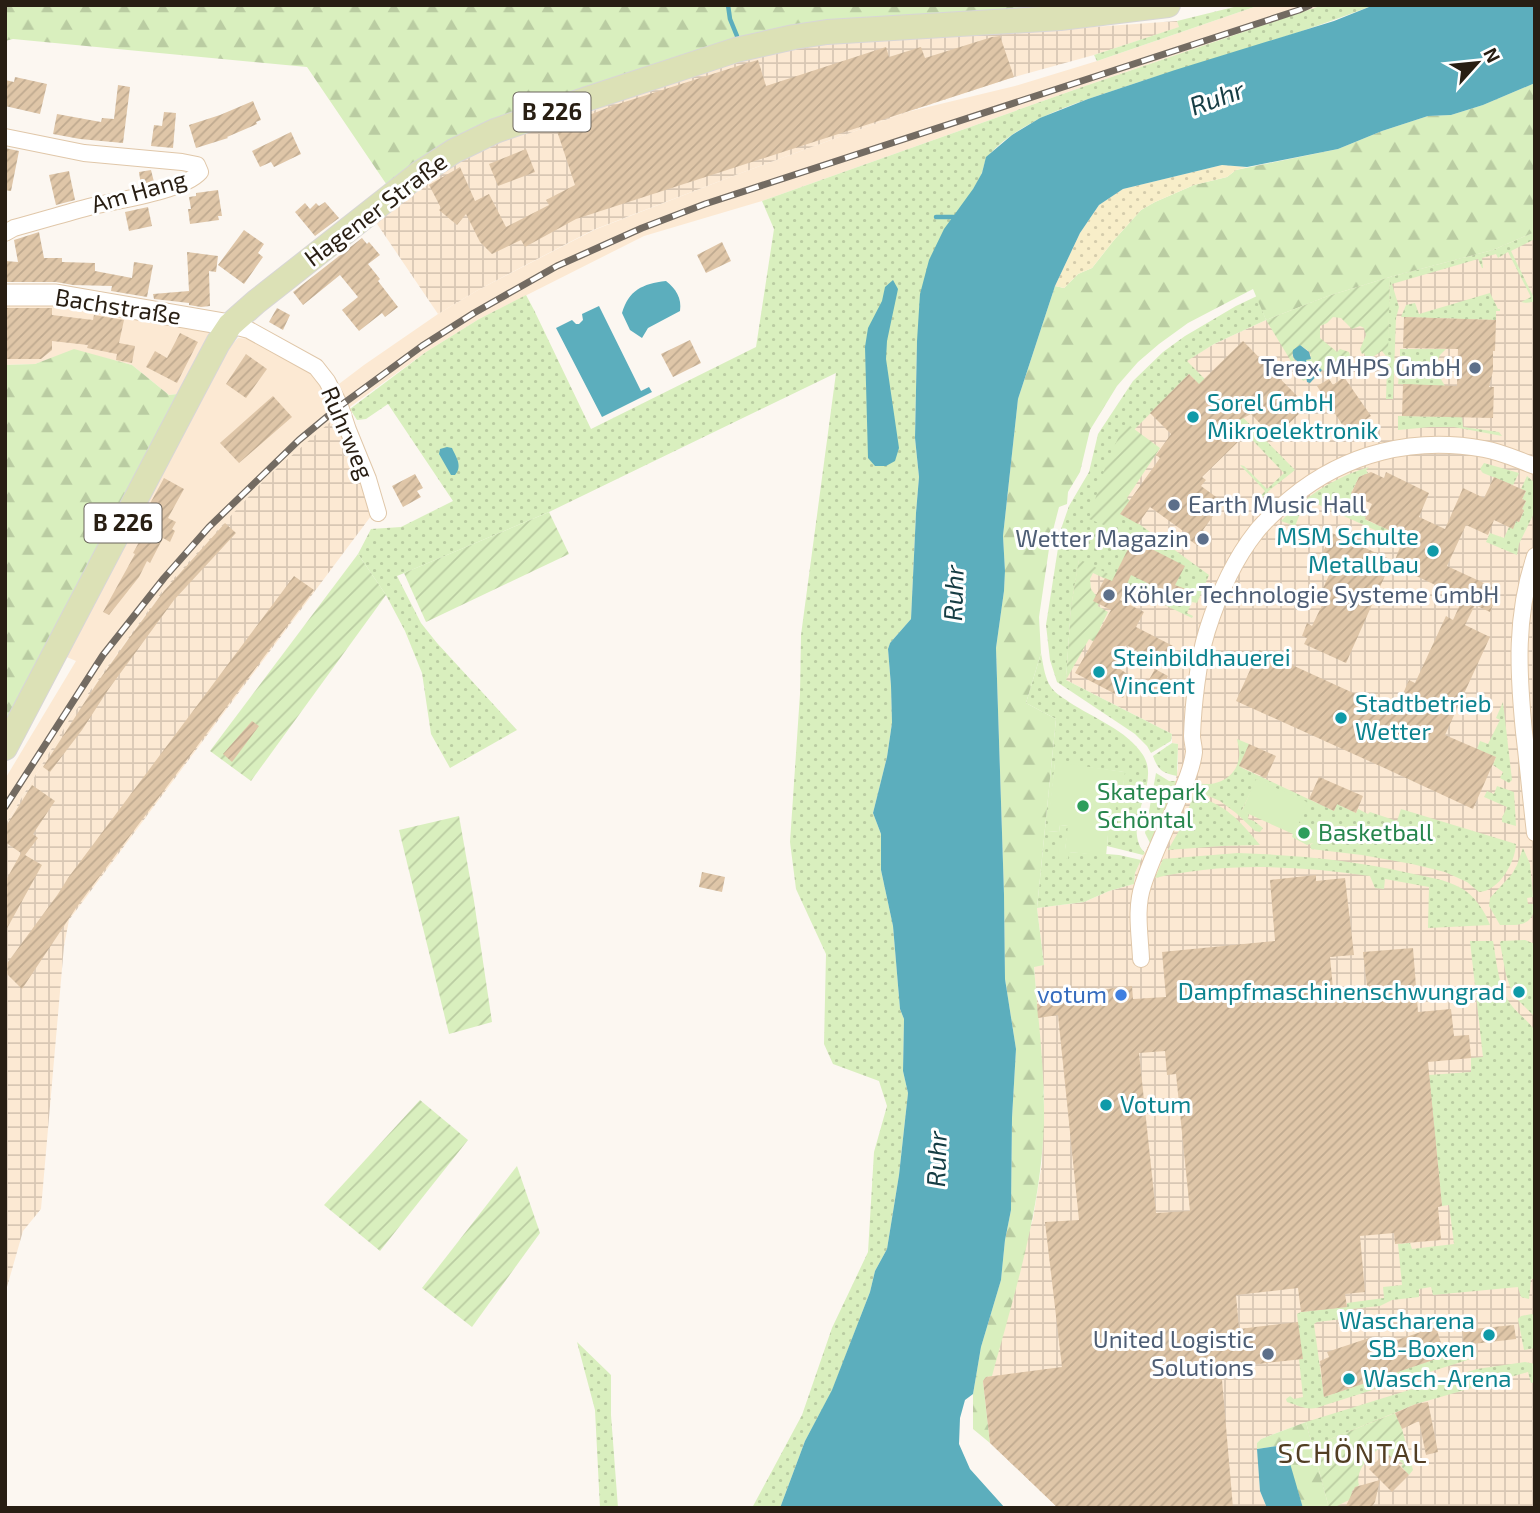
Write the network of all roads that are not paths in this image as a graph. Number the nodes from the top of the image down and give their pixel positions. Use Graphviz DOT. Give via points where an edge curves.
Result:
graph roads {
  1 [pos="1168,5"];
  2 [pos="5,137"];
  3 [pos="5,233"];
  4 [pos="5,295"];
  5 [pos="230,325"];
  6 [pos="1535,466"];
  7 [pos="378,513"];
  8 [pos="1535,556"];
  9 [pos="5,748"];
  10 [pos="1535,833"];
  11 [pos="1141,959"];
  1 -- 5 [label="main road, Hagener Straße / B 226" via="1060,18 794,37 736,50 587,99 495,131 454,151"];
  2 -- 3 [label="street, Am Hang" via="84,153 182,162 197,165 200,172 155,192"];
  4 -- 5 [label="street, Bachstraße" via="56,295"];
  5 -- 7 [label="street, Ruhrweg" via="249,330 316,368 327,381"];
  5 -- 9 [label="main road, Hagener Straße / B 226"];
  6 -- 11 [label="street" via="1498,452 1459,446 1405,447 1370,454 1305,487 1258,530 1221,590 1206,633 1195,703 1194,750 1185,784 1142,887"];
  8 -- 10 [label="street" via="1524,601 1518,664"];
}
